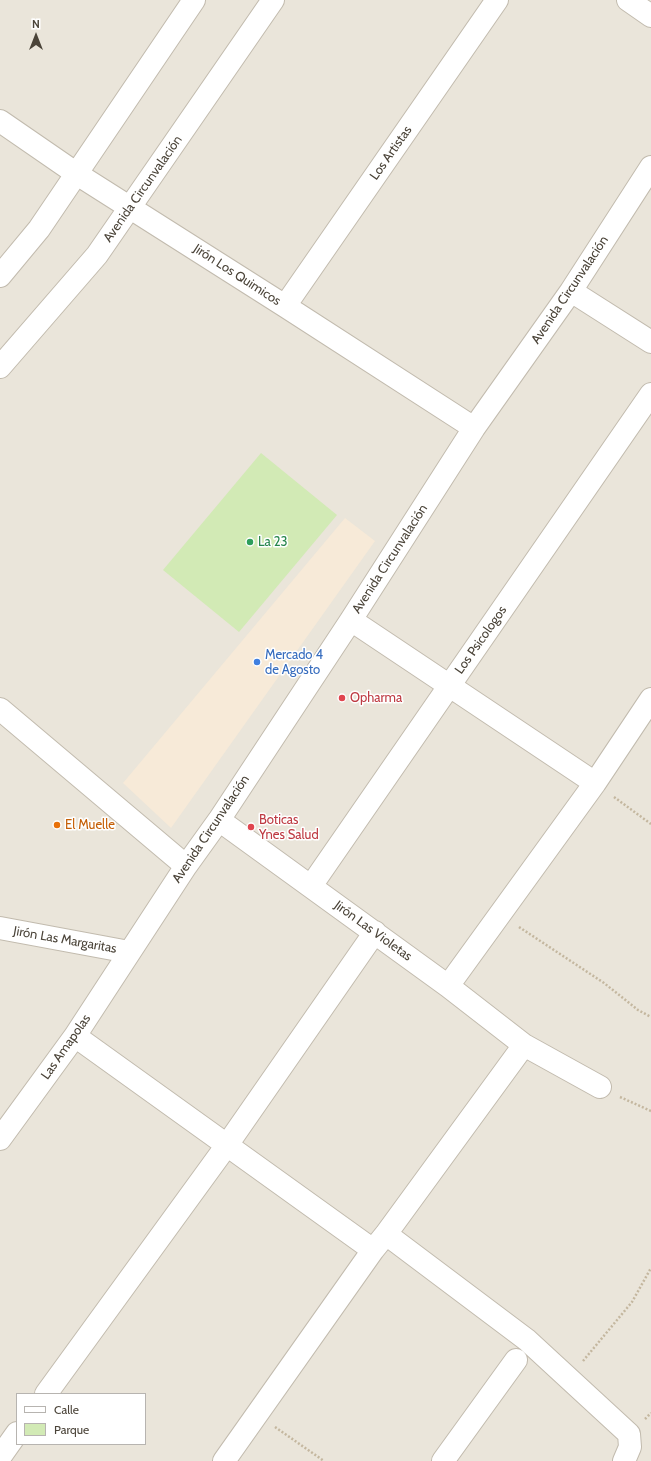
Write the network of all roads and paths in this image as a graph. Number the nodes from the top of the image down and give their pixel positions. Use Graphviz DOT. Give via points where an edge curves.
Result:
graph roads {
  1 [pos="194,0"];
  2 [pos="273,0"];
  3 [pos="497,0"];
  4 [pos="628,0"];
  5 [pos="651,16"];
  6 [pos="0,121"];
  7 [pos="651,167"];
  8 [pos="77,174"];
  9 [pos="131,207"];
  10 [pos="0,276"];
  11 [pos="571,290"];
  12 [pos="285,306"];
  13 [pos="651,342"];
  14 [pos="0,367"];
  15 [pos="651,394"];
  16 [pos="474,428"];
  17 [pos="351,620"];
  18 [pos="449,686"];
  19 [pos="651,699"];
  20 [pos="0,709"];
  21 [pos="595,783"];
  22 [pos="219,820"];
  23 [pos="651,824"];
  24 [pos="186,866"];
  25 [pos="311,886"];
  26 [pos="500,914"];
  27 [pos="0,928"];
  28 [pos="376,932"];
  29 [pos="129,952"];
  30 [pos="448,986"];
  31 [pos="651,1017"];
  32 [pos="75,1036"];
  33 [pos="524,1045"];
  34 [pos="600,1087"];
  35 [pos="651,1111"];
  36 [pos="4,1127"];
  37 [pos="227,1145"];
  38 [pos="380,1242"];
  39 [pos="651,1268"];
  40 [pos="516,1360"];
  41 [pos="568,1378"];
  42 [pos="47,1393"];
  43 [pos="257,1414"];
  44 [pos="16,1434"];
  45 [pos="0,1457"];
  46 [pos="224,1461"];
  47 [pos="324,1461"];
  48 [pos="443,1461"];
  49 [pos="624,1461"];
  1 -- 8 [label="street"];
  2 -- 9 [label="street, Avenida Circunvalación"];
  3 -- 12 [label="street, Los Artistas"];
  4 -- 5 [label="street"];
  6 -- 8 [label="street, Jirón Los Quimicos"];
  7 -- 11 [label="street, Avenida Circunvalación"];
  8 -- 9 [label="street, Jirón Los Quimicos"];
  8 -- 10 [label="street" via="39,229"];
  9 -- 12 [label="street, Jirón Los Quimicos"];
  9 -- 14 [label="street, Avenida Circunvalación" via="97,255"];
  11 -- 13 [label="street"];
  11 -- 16 [label="street, Avenida Circunvalación"];
  12 -- 16 [label="street, Jirón Los Quimicos"];
  15 -- 18 [label="street, Los Psicologos"];
  16 -- 17 [label="street, Avenida Circunvalación"];
  17 -- 18 [label="street"];
  17 -- 22 [label="street, Avenida Circunvalación"];
  18 -- 21 [label="street"];
  18 -- 25 [label="street, Los Psicologos"];
  19 -- 21 [label="street"];
  20 -- 24 [label="street"];
  21 -- 23 [label="path"];
  21 -- 26 [label="street"];
  22 -- 24 [label="street, Avenida Circunvalación"];
  22 -- 25 [label="street, Jirón Las Violetas"];
  24 -- 29 [label="street, Avenida Circunvalación"];
  25 -- 28 [label="street, Jirón Las Violetas"];
  26 -- 30 [label="street"];
  26 -- 31 [label="path"];
  27 -- 29 [label="street, Jirón Las Margaritas"];
  28 -- 30 [label="street, Jirón Las Violetas"];
  28 -- 37 [label="street"];
  29 -- 32 [label="street, Las Amapolas"];
  30 -- 33 [label="street, Jirón Las Violetas"];
  32 -- 36 [label="street, Las Amapolas"];
  32 -- 37 [label="street"];
  33 -- 34 [label="street, Jirón Las Violetas"];
  33 -- 38 [label="street"];
  34 -- 35 [label="path"];
  37 -- 38 [label="street"];
  37 -- 42 [label="street"];
  38 -- 41 [label="street" via="527,1340"];
  38 -- 43 [label="street"];
  39 -- 41 [label="path" via="632,1302"];
  40 -- 48 [label="street"];
  41 -- 49 [label="street" via="629,1434 630,1447"];
  43 -- 46 [label="street"];
  43 -- 47 [label="path"];
  44 -- 45 [label="street"];
}
